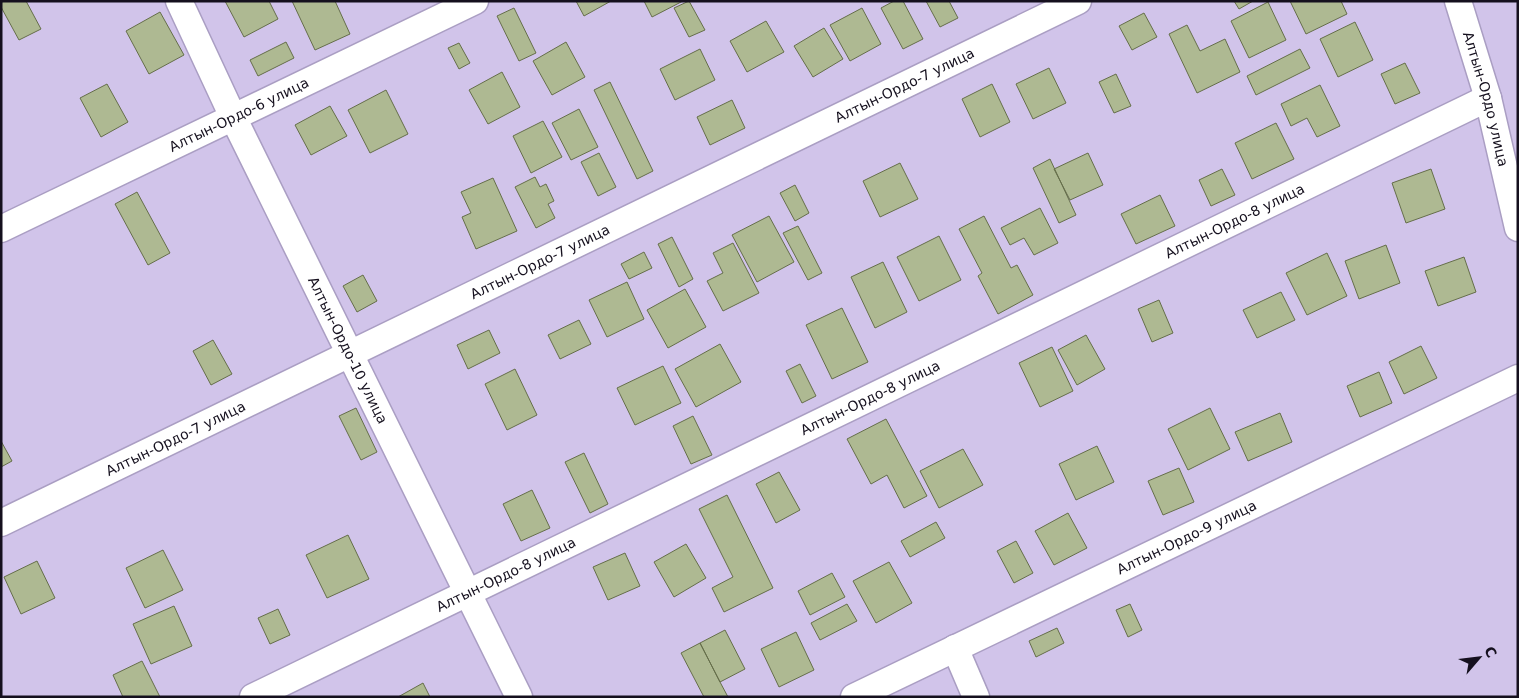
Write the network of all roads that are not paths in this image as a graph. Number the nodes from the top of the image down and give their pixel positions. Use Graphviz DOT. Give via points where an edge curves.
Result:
graph roads {
  1 [pos="179,1"];
  2 [pos="475,1"];
  3 [pos="1078,1"];
  4 [pos="1458,1"];
  5 [pos="1488,98"];
  6 [pos="233,117"];
  7 [pos="1518,228"];
  8 [pos="1,229"];
  9 [pos="350,355"];
  10 [pos="1518,378"];
  11 [pos="1,523"];
  12 [pos="466,593"];
  13 [pos="955,648"];
  14 [pos="254,697"];
  15 [pos="519,697"];
  16 [pos="854,697"];
  17 [pos="976,697"];
  1 -- 6 [label="street, Алтын-Ордо-10 улица"];
  2 -- 6 [label="street, Алтын-Ордо-6 улица"];
  3 -- 9 [label="street, Алтын-Ордо-7 улица"];
  4 -- 5 [label="street, Алтын-Ордо улица"];
  5 -- 7 [label="street, Алтын-Ордо улица"];
  5 -- 12 [label="street, Алтын-Ордо-8 улица"];
  6 -- 8 [label="street, Алтын-Ордо-6 улица"];
  6 -- 9 [label="street, Алтын-Ордо-10 улица"];
  9 -- 11 [label="street, Алтын-Ордо-7 улица"];
  9 -- 12 [label="street, Алтын-Ордо-10 улица"];
  10 -- 13 [label="street, Алтын-Ордо-9 улица"];
  12 -- 14 [label="street, Алтын-Ордо-8 улица"];
  12 -- 15 [label="street, Алтын-Ордо-10 улица"];
  13 -- 16 [label="street, Алтын-Ордо-9 улица"];
  13 -- 17 [label="street"];
}
